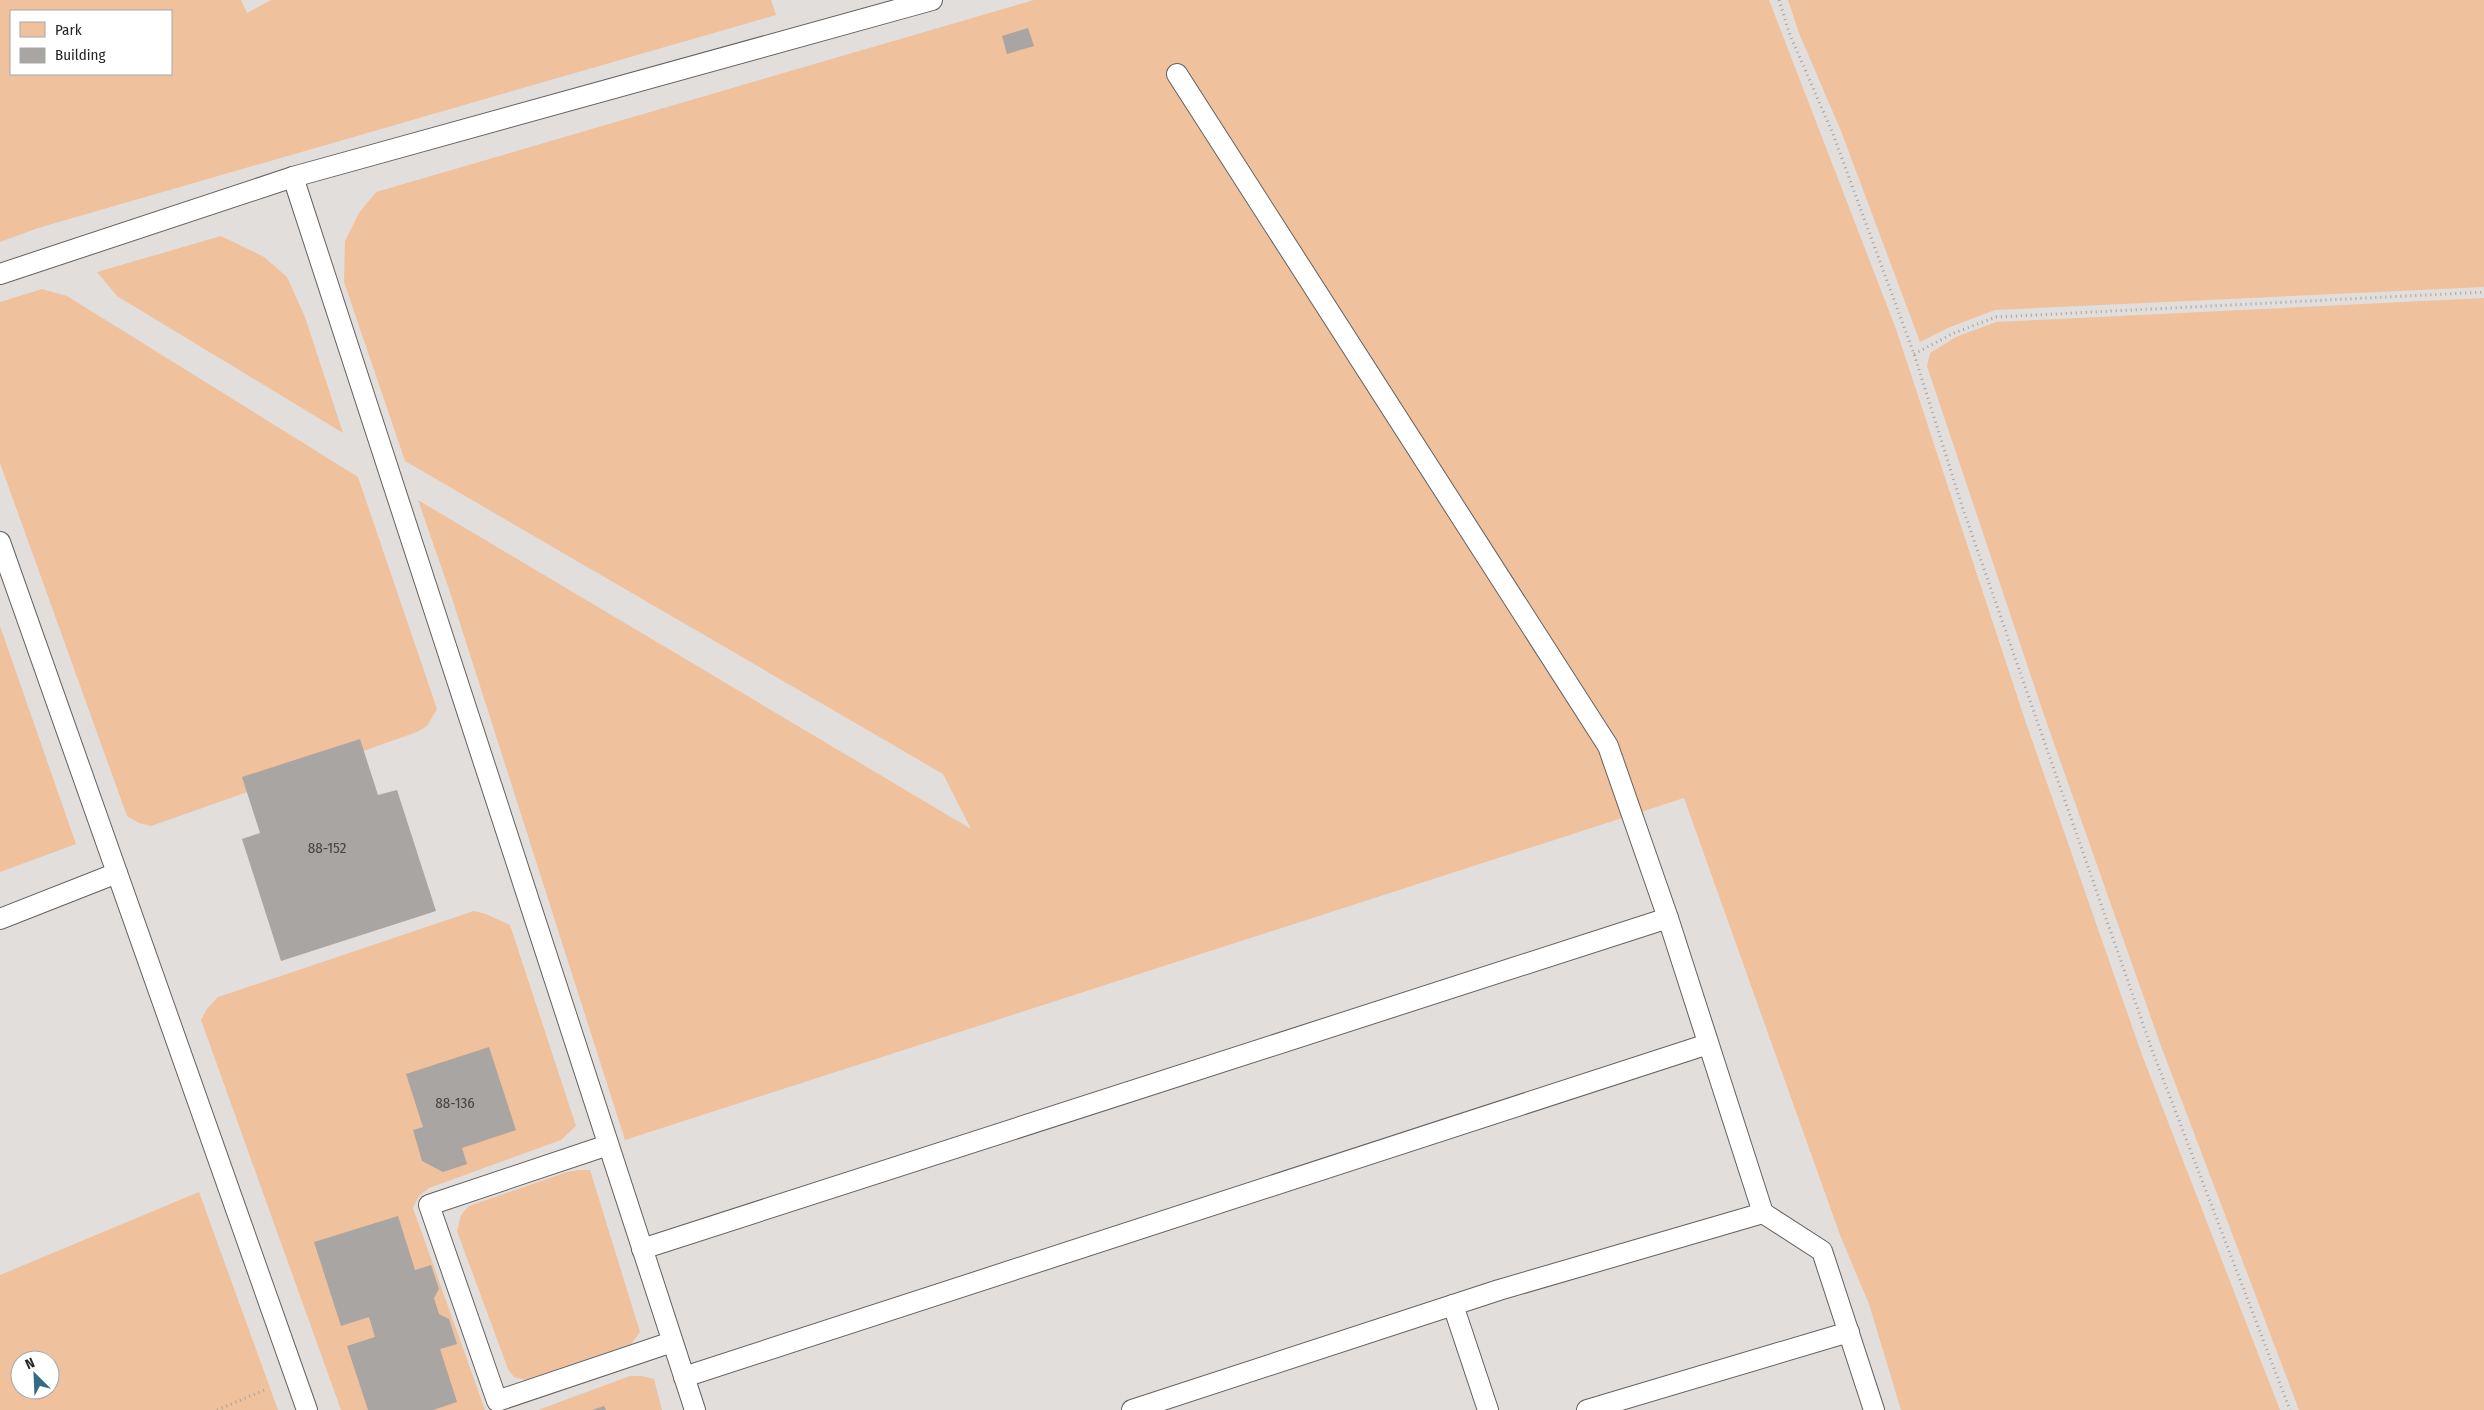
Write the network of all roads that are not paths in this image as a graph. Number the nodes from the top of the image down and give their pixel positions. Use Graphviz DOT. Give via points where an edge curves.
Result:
graph roads {
  1 [pos="932,0"];
  2 [pos="1177,74"];
  3 [pos="293,177"];
  4 [pos="0,274"];
  5 [pos="0,542"];
  6 [pos="117,873"];
  7 [pos="1668,918"];
  8 [pos="0,919"];
  9 [pos="1708,1044"];
  10 [pos="608,1145"];
  11 [pos="1763,1212"];
  12 [pos="642,1250"];
  13 [pos="1453,1305"];
  14 [pos="1849,1332"];
  15 [pos="672,1342"];
  16 [pos="684,1377"];
  17 [pos="307,1410"];
  18 [pos="695,1410"];
  19 [pos="1132,1410"];
  20 [pos="1488,1410"];
  21 [pos="1587,1410"];
  22 [pos="1874,1410"];
  1 -- 3 [label="lane"];
  2 -- 7 [label="lane" via="1608,746"];
  3 -- 4 [label="lane"];
  3 -- 10 [label="lane"];
  5 -- 6 [label="lane"];
  6 -- 8 [label="lane"];
  6 -- 17 [label="lane"];
  7 -- 9 [label="lane"];
  7 -- 12 [label="lane"];
  9 -- 11 [label="lane"];
  9 -- 16 [label="lane"];
  10 -- 12 [label="lane"];
  10 -- 15 [label="lane" via="429,1205 497,1401"];
  11 -- 13 [label="lane"];
  11 -- 14 [label="lane" via="1822,1251"];
  12 -- 15 [label="lane"];
  13 -- 19 [label="lane"];
  13 -- 20 [label="lane"];
  14 -- 21 [label="lane"];
  14 -- 22 [label="lane"];
  15 -- 16 [label="lane"];
  16 -- 18 [label="lane"];
}
